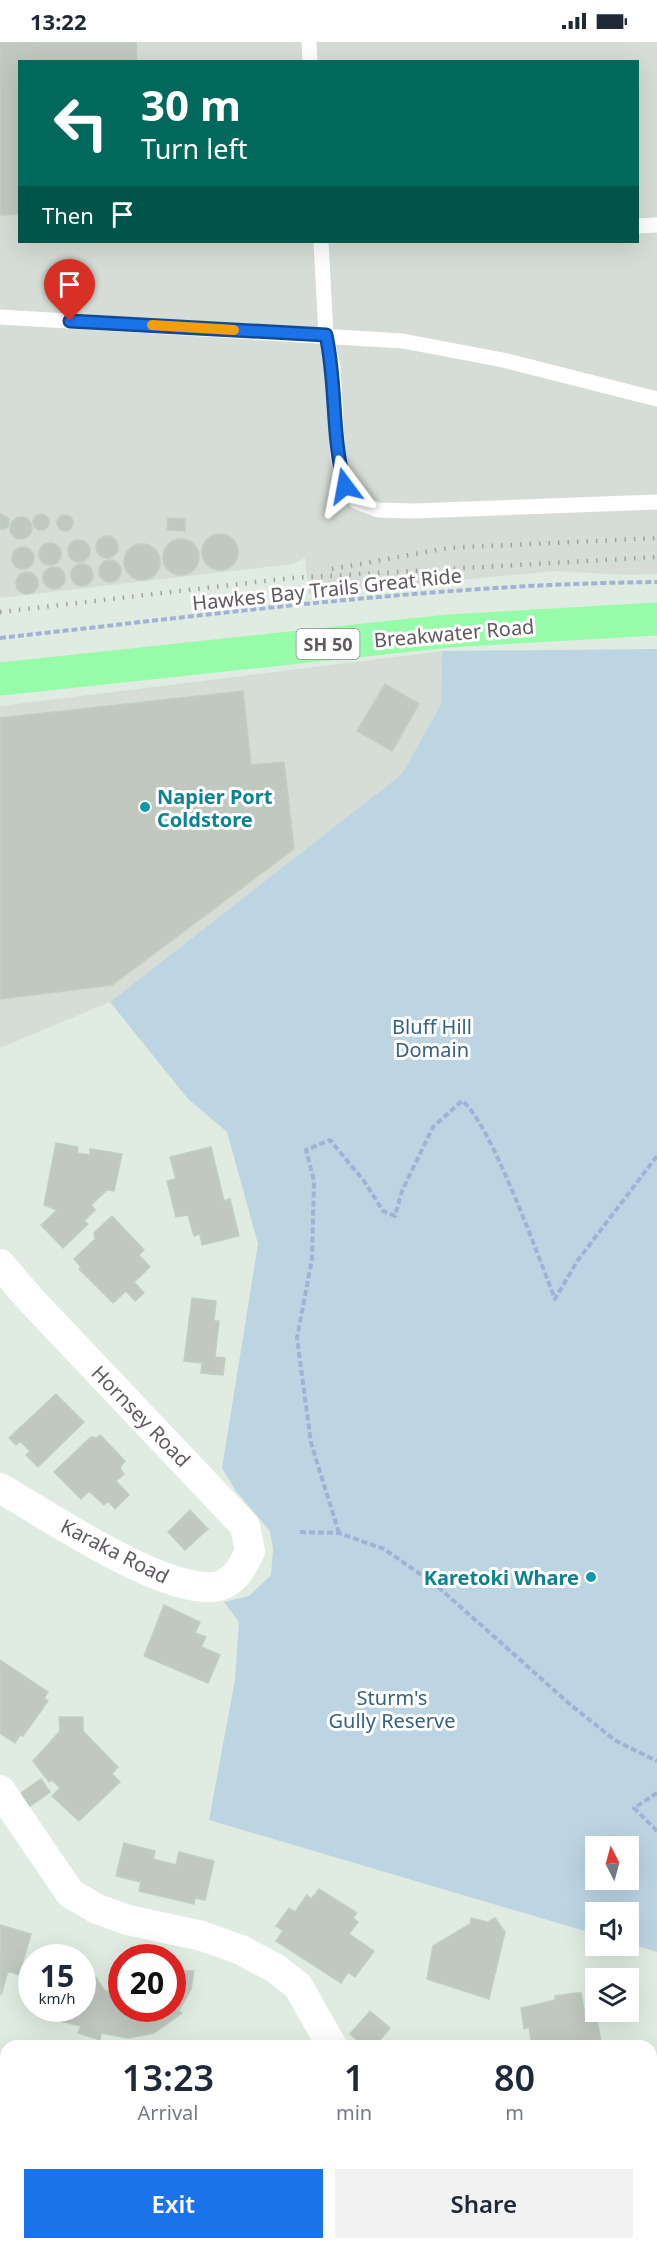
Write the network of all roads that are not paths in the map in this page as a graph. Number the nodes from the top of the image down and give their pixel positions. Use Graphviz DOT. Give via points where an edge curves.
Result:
graph roads {
  1 [pos="309,42"];
  2 [pos="310,60"];
  3 [pos="639,225"];
  4 [pos="657,225"];
  5 [pos="321,243"];
  6 [pos="0,317"];
  7 [pos="326,335"];
  8 [pos="657,399"];
  9 [pos="657,502"];
  10 [pos="657,619"];
  11 [pos="0,679"];
  12 [pos="0,1264"];
  13 [pos="0,1488"];
  14 [pos="235,1576"];
  15 [pos="0,1790"];
  16 [pos="329,2040"];
  1 -- 2 [label="lane"];
  3 -- 4 [label="lane"];
  5 -- 7 [label="lane"];
  6 -- 7 [label="lane"];
  7 -- 8 [label="lane" via="403,341 503,360"];
  7 -- 9 [label="lane" via="333,367 338,460 345,486 357,502 378,510 414,511"];
  10 -- 11 [label="highway, Breakwater Road / SH 50" via="449,631"];
  12 -- 14 [label="street, Hornsey Road" via="245,1526 250,1551"];
  13 -- 14 [label="street, Karaka Road" via="85,1539 191,1587 213,1588"];
  15 -- 16 [label="street" via="70,1893 97,1909 202,1936 275,1968 298,1986"];
}
